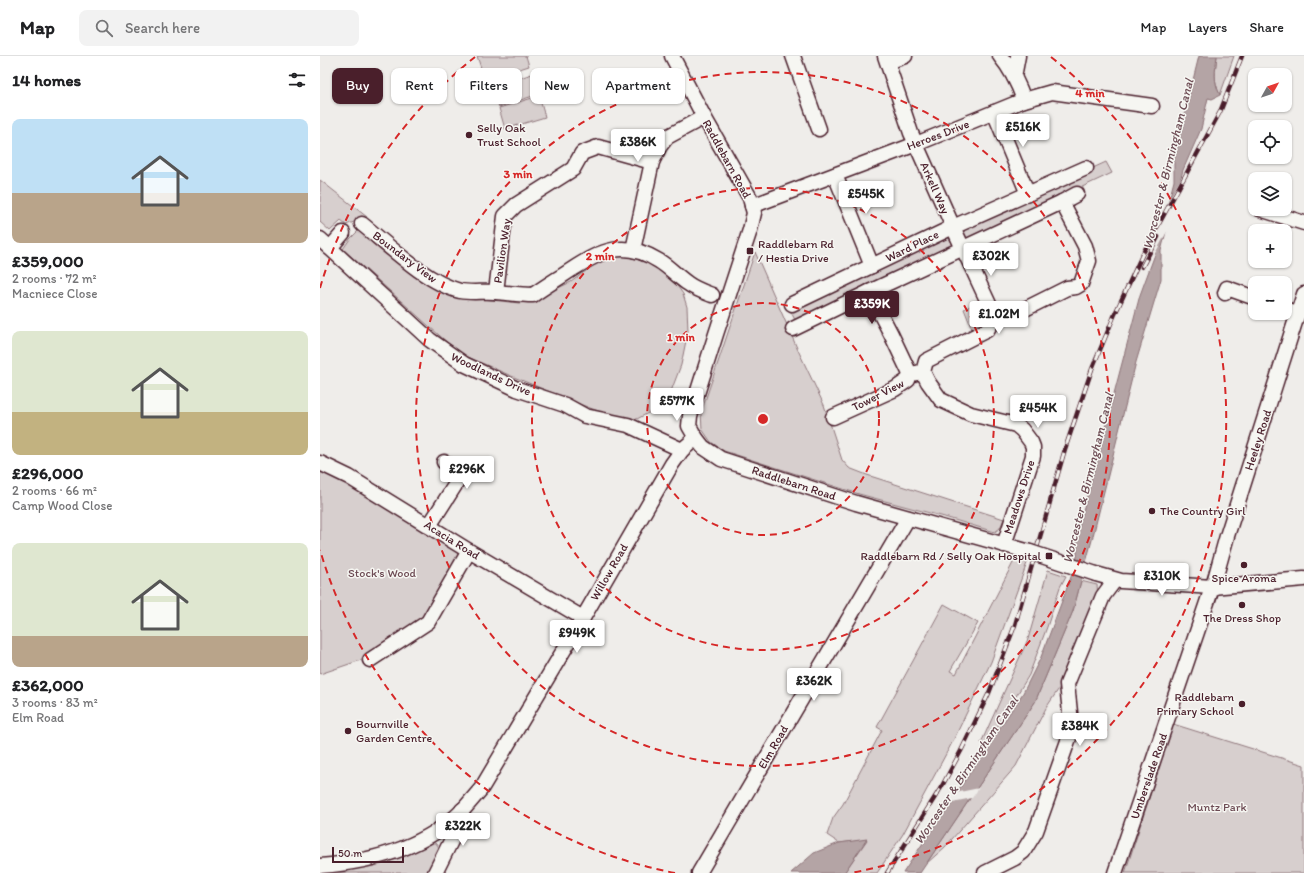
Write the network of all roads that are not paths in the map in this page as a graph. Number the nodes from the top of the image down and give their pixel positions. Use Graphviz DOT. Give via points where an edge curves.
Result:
graph roads {
  1 [pos="672,56"];
  2 [pos="793,56"];
  3 [pos="905,56"];
  4 [pos="1000,56"];
  5 [pos="1018,56"];
  6 [pos="886,59"];
  7 [pos="1014,77"];
  8 [pos="1024,100"];
  9 [pos="1152,106"];
  10 [pos="994,112"];
  11 [pos="704,117"];
  12 [pos="819,129"];
  13 [pos="916,144"];
  14 [pos="652,162"];
  15 [pos="1086,168"];
  16 [pos="835,175"];
  17 [pos="1028,194"];
  18 [pos="1077,194"];
  19 [pos="1062,202"];
  20 [pos="752,206"];
  21 [pos="1276,216"];
  22 [pos="1304,223"];
  23 [pos="362,224"];
  24 [pos="953,227"];
  25 [pos="343,233"];
  26 [pos="325,244"];
  27 [pos="963,249"];
  28 [pos="633,250"];
  29 [pos="872,266"];
  30 [pos="873,290"];
  31 [pos="496,292"];
  32 [pos="1225,293"];
  33 [pos="1304,294"];
  34 [pos="712,295"];
  35 [pos="1248,296"];
  36 [pos="792,304"];
  37 [pos="1292,311"];
  38 [pos="996,317"];
  39 [pos="1289,320"];
  40 [pos="793,329"];
  41 [pos="916,373"];
  42 [pos="834,417"];
  43 [pos="696,438"];
  44 [pos="682,450"];
  45 [pos="320,463"];
  46 [pos="443,463"];
  47 [pos="908,518"];
  48 [pos="429,526"];
  49 [pos="1004,544"];
  50 [pos="469,551"];
  51 [pos="1304,579"];
  52 [pos="1115,580"];
  53 [pos="1212,587"];
  54 [pos="583,618"];
  55 [pos="370,660"];
  56 [pos="462,810"];
  57 [pos="320,866"];
  58 [pos="435,873"];
  59 [pos="699,873"];
  60 [pos="985,873"];
  61 [pos="1115,873"];
  1 -- 11 [label="street, Raddlebarn Road"];
  2 -- 12 [label="street"];
  3 -- 6 [label="street"];
  4 -- 7 [label="street"];
  5 -- 7 [label="street"];
  6 -- 13 [label="street, Arkell Way"];
  7 -- 8 [label="street"];
  8 -- 9 [label="street, Heroes Drive" via="1052,92"];
  8 -- 10 [label="street, Heroes Drive"];
  10 -- 13 [label="street, Heroes Drive"];
  10 -- 17 [label="street"];
  11 -- 14 [label="street" via="667,137"];
  11 -- 20 [label="street, Raddlebarn Road" via="750,198"];
  13 -- 16 [label="street, Heroes Drive"];
  13 -- 24 [label="street, Arkell Way"];
  14 -- 28 [label="street"];
  14 -- 31 [label="street, Pavilion Way" via="598,146 582,154 573,169 516,205 505,216"];
  15 -- 17 [label="street, Ward Place"];
  16 -- 20 [label="street, Heroes Drive"];
  16 -- 29 [label="street, Ward Place"];
  17 -- 24 [label="street, Ward Place"];
  18 -- 19 [label="street"];
  19 -- 27 [label="street"];
  19 -- 38 [label="street" via="1085,246 1089,261 1081,284 1067,288 1023,310"];
  20 -- 43 [label="street, Raddlebarn Road" via="754,213 750,230 690,416 689,426"];
  21 -- 22 [label="street"];
  23 -- 31 [label="street, Boundary View" via="438,282 460,291"];
  24 -- 27 [label="street, Arkell Way"];
  24 -- 29 [label="street, Ward Place"];
  25 -- 26 [label="street, Woodlands Drive"];
  26 -- 44 [label="street, Woodlands Drive" via="430,340 464,364 517,389 565,405 584,416 628,426"];
  27 -- 30 [label="street"];
  27 -- 38 [label="street, Arkell Way"];
  28 -- 31 [label="street, Boundary View" via="617,249 603,252 533,295"];
  28 -- 34 [label="street, Boundary View" via="657,260 688,284"];
  29 -- 36 [label="street, Ward Place"];
  30 -- 40 [label="street"];
  30 -- 41 [label="street, Meadows Drive" via="891,334"];
  32 -- 35 [label="street" via="1227,288"];
  33 -- 37 [label="street, Heeley Road"];
  38 -- 41 [label="street, Tower View" via="987,330 926,361"];
  39 -- 53 [label="street, Heeley Road"];
  41 -- 42 [label="street, Tower View" via="895,389"];
  41 -- 49 [label="street, Meadows Drive" via="928,382 941,400 971,414 1016,425 1031,442 1033,456"];
  43 -- 44 [label="street, Willow Road"];
  43 -- 47 [label="street, Raddlebarn Road" via="702,448 721,459"];
  44 -- 54 [label="street, Willow Road"];
  45 -- 48 [label="street, Acacia Road" via="349,477"];
  46 -- 48 [label="street" via="455,469 459,479"];
  47 -- 49 [label="street, Raddlebarn Road"];
  47 -- 59 [label="street, Elm Road"];
  48 -- 50 [label="street, Acacia Road"];
  49 -- 52 [label="street, Raddlebarn Road, bridge"];
  50 -- 54 [label="street, Acacia Road"];
  50 -- 55 [label="street" via="428,622"];
  51 -- 53 [label="street, Raddlebarn Road"];
  52 -- 53 [label="street, Raddlebarn Road"];
  52 -- 60 [label="street" via="1103,596 1068,684 1071,722 1069,738 1036,831 1023,852"];
  53 -- 61 [label="street, Umberslade Road"];
  54 -- 56 [label="street, Willow Road" via="481,789"];
  56 -- 57 [label="street, Willow Road" via="427,836 406,847 358,862"];
  56 -- 58 [label="street, Willow Road" via="459,825"];
}
